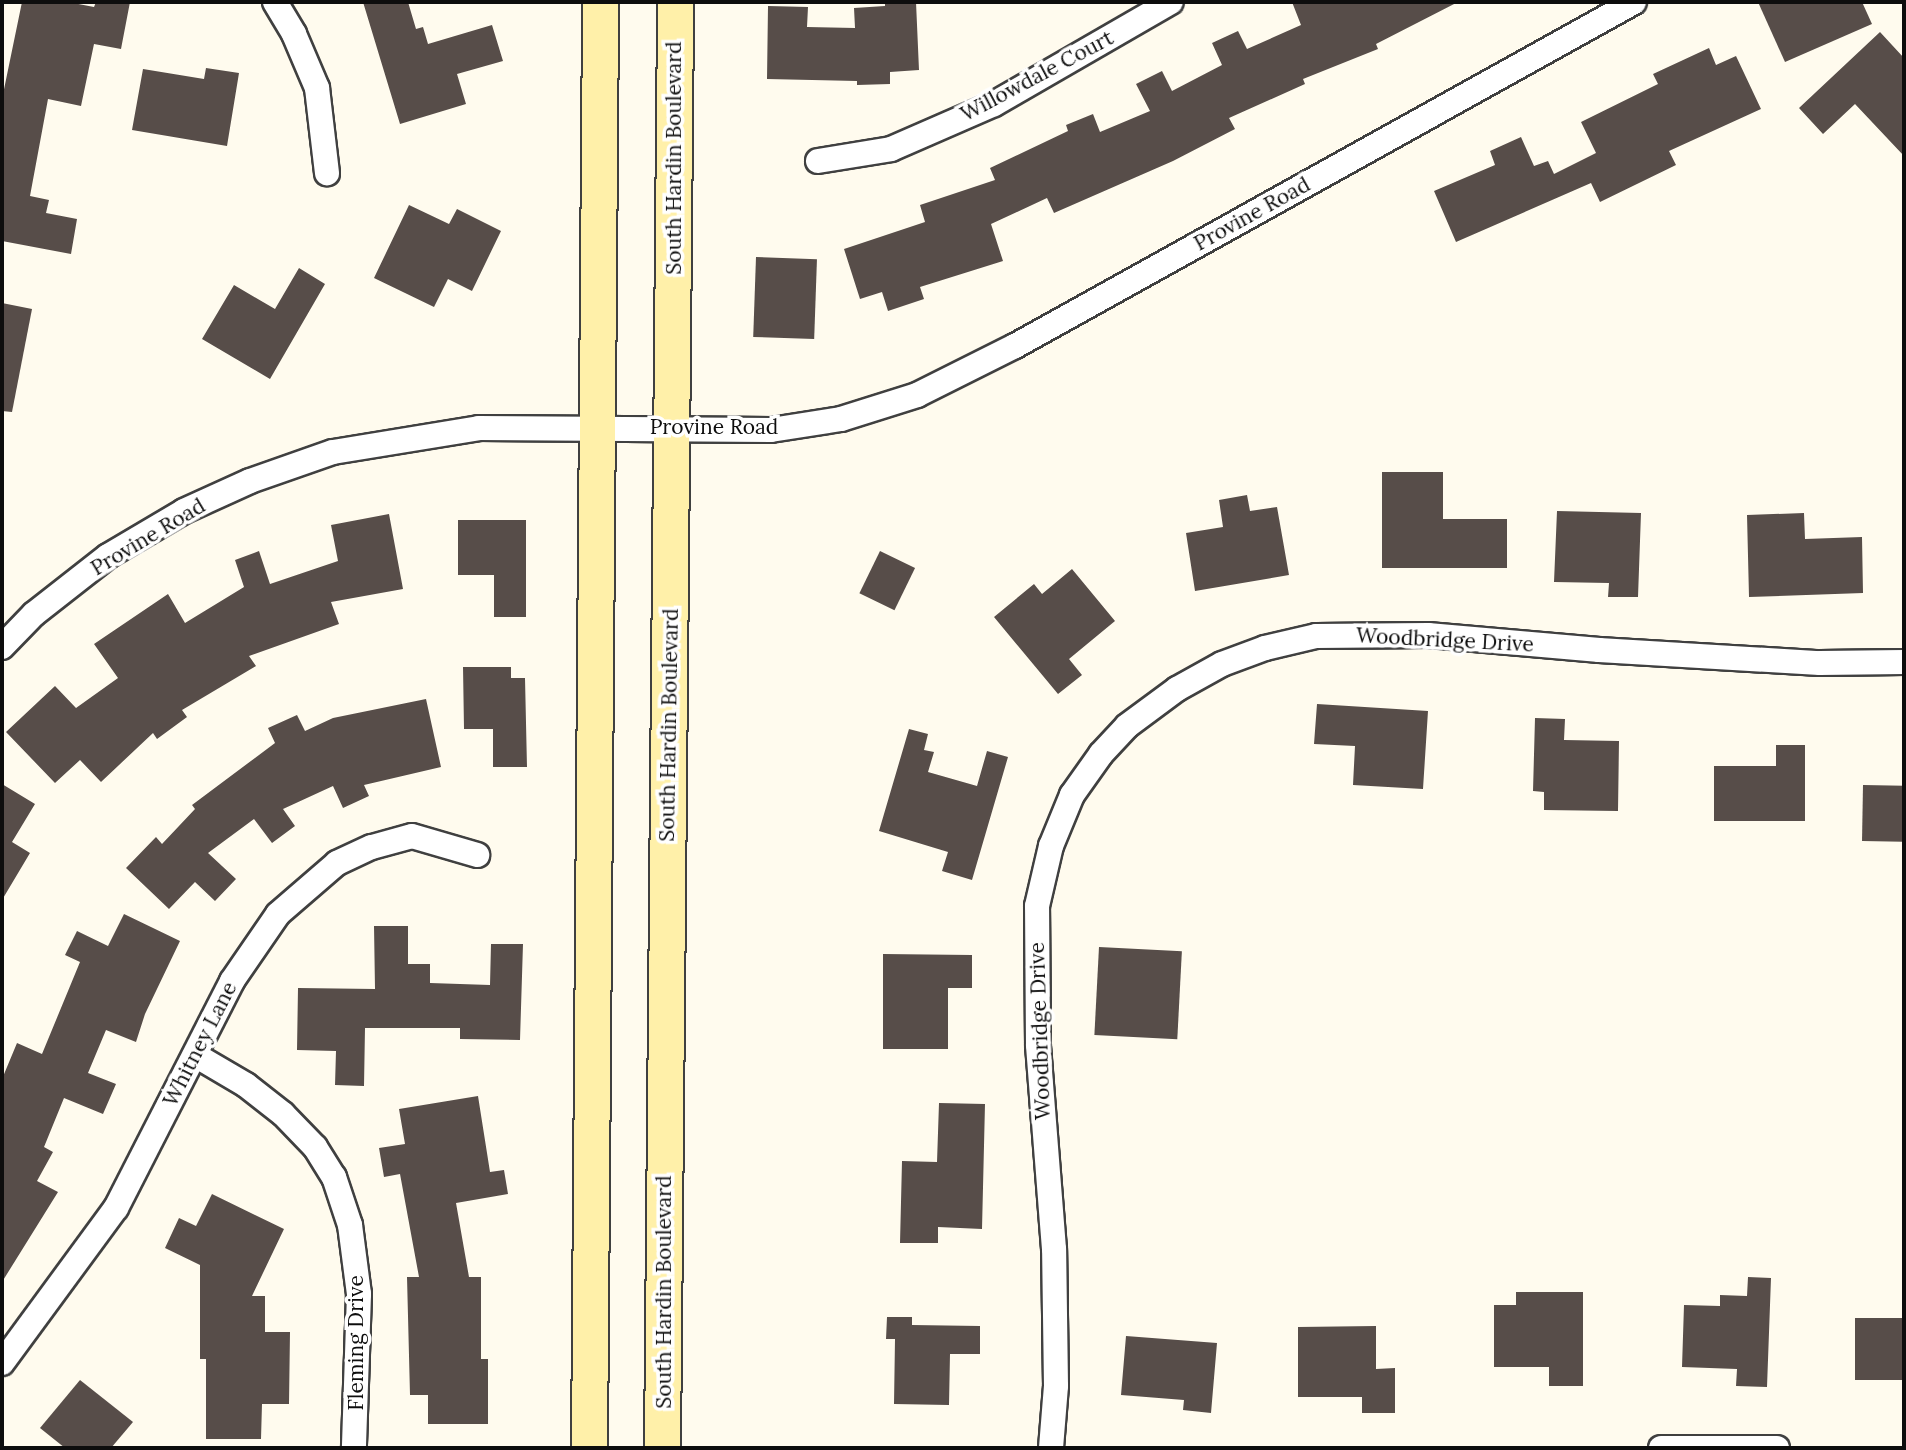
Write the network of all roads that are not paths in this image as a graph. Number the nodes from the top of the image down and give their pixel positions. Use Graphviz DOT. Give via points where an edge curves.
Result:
graph roads {
  1 [pos="275,2"];
  2 [pos="600,2"];
  3 [pos="675,2"];
  4 [pos="1171,2"];
  5 [pos="1621,5"];
  6 [pos="818,162"];
  7 [pos="327,173"];
  8 [pos="595,427"];
  9 [pos="672,428"];
  10 [pos="2,647"];
  11 [pos="1904,662"];
  12 [pos="477,855"];
  13 [pos="195,1055"];
  14 [pos="2,1363"];
  15 [pos="354,1448"];
  16 [pos="589,1448"];
  17 [pos="662,1448"];
  18 [pos="1051,1448"];
  19 [pos="1661,1448"];
  20 [pos="1777,1448"];
  1 -- 7 [label="street" via="317,88"];
  2 -- 8 [label="main road"];
  3 -- 9 [label="main road, South Hardin Boulevard"];
  4 -- 6 [label="street, Willowdale Court" via="994,104 891,149"];
  5 -- 9 [label="street, Provine Road" via="1015,346 916,395 841,419 771,430"];
  8 -- 9 [label="street, Provine Road"];
  8 -- 10 [label="street, Provine Road" via="479,428 332,452 250,481 184,511 108,556 34,614"];
  8 -- 16 [label="main road"];
  9 -- 17 [label="main road, South Hardin Boulevard"];
  11 -- 18 [label="street, Woodbridge Drive" via="1821,663 1627,652 1428,635 1316,636 1222,663 1126,726 1072,795 1051,846 1037,906 1038,1045 1054,1249 1056,1386"];
  12 -- 13 [label="street, Whitney Lane" via="412,836 337,863 278,914 232,981"];
  13 -- 14 [label="street, Whitney Lane" via="116,1208"];
  13 -- 15 [label="street, Fleming Drive" via="246,1084 283,1114 315,1147 334,1177 350,1224 359,1294"];
  19 -- 20 [label="street"];
}
